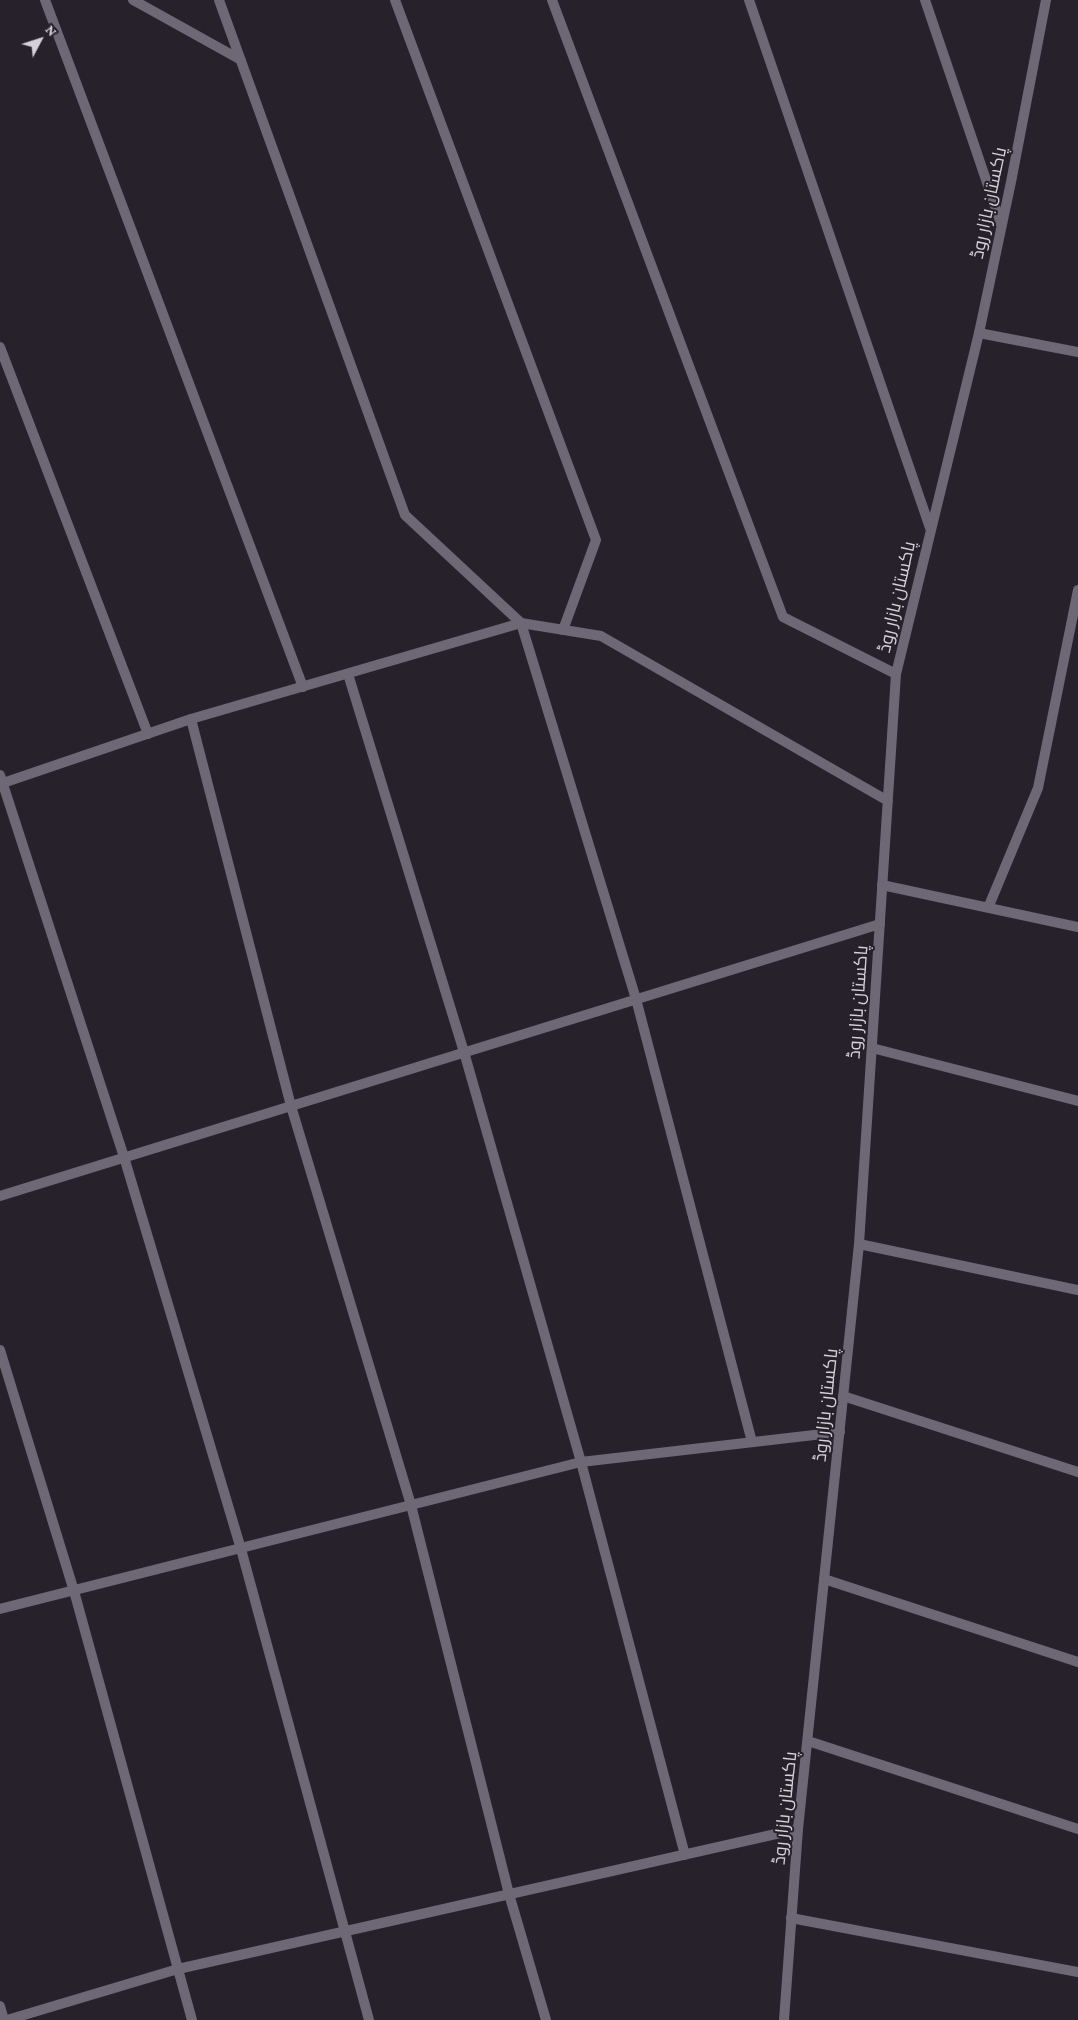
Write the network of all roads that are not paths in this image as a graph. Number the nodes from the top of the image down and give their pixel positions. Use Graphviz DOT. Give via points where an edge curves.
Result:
graph roads {
  1 [pos="45,0"];
  2 [pos="133,0"];
  3 [pos="219,0"];
  4 [pos="394,0"];
  5 [pos="552,0"];
  6 [pos="749,0"];
  7 [pos="925,0"];
  8 [pos="1046,0"];
  9 [pos="241,60"];
  10 [pos="1001,224"];
  11 [pos="979,333"];
  12 [pos="0,347"];
  13 [pos="1078,352"];
  14 [pos="930,528"];
  15 [pos="1078,590"];
  16 [pos="521,623"];
  17 [pos="563,630"];
  18 [pos="348,674"];
  19 [pos="896,674"];
  20 [pos="303,687"];
  21 [pos="191,719"];
  22 [pos="148,734"];
  23 [pos="1,781"];
  24 [pos="888,801"];
  25 [pos="882,885"];
  26 [pos="988,908"];
  27 [pos="880,924"];
  28 [pos="1078,927"];
  29 [pos="636,999"];
  30 [pos="872,1048"];
  31 [pos="464,1052"];
  32 [pos="1078,1101"];
  33 [pos="292,1106"];
  34 [pos="124,1157"];
  35 [pos="0,1196"];
  36 [pos="859,1244"];
  37 [pos="1078,1290"];
  38 [pos="0,1350"];
  39 [pos="843,1396"];
  40 [pos="840,1432"];
  41 [pos="752,1442"];
  42 [pos="581,1462"];
  43 [pos="1078,1472"];
  44 [pos="411,1505"];
  45 [pos="241,1549"];
  46 [pos="824,1579"];
  47 [pos="74,1591"];
  48 [pos="0,1609"];
  49 [pos="1078,1662"];
  50 [pos="808,1741"];
  51 [pos="798,1829"];
  52 [pos="1078,1830"];
  53 [pos="685,1855"];
  54 [pos="509,1894"];
  55 [pos="791,1918"];
  56 [pos="346,1931"];
  57 [pos="178,1969"];
  58 [pos="1078,1972"];
  59 [pos="0,2006"];
  60 [pos="6,2020"];
  61 [pos="192,2020"];
  62 [pos="369,2020"];
  63 [pos="546,2020"];
  64 [pos="784,2020"];
  1 -- 20 [label="street"];
  2 -- 9 [label="street"];
  3 -- 9 [label="street"];
  4 -- 17 [label="street" via="596,540"];
  5 -- 19 [label="street" via="783,617"];
  6 -- 14 [label="street"];
  7 -- 10 [label="street"];
  8 -- 10 [label="street, پاکستان بازار روڈ"];
  9 -- 16 [label="street" via="405,515"];
  10 -- 11 [label="street, پاکستان بازار روڈ"];
  11 -- 13 [label="street"];
  11 -- 14 [label="street, پاکستان بازار روڈ"];
  12 -- 22 [label="street"];
  14 -- 19 [label="street, پاکستان بازار روڈ"];
  15 -- 26 [label="street" via="1038,788"];
  16 -- 17 [label="street"];
  16 -- 18 [label="street"];
  16 -- 29 [label="street"];
  17 -- 24 [label="street" via="601,636"];
  18 -- 20 [label="street"];
  18 -- 31 [label="street"];
  19 -- 24 [label="street, پاکستان بازار روڈ"];
  20 -- 21 [label="street"];
  21 -- 22 [label="street"];
  21 -- 33 [label="street"];
  22 -- 23 [label="street"];
  23 -- 34 [label="street"];
  24 -- 25 [label="street, پاکستان بازار روڈ"];
  25 -- 26 [label="street"];
  25 -- 27 [label="street, پاکستان بازار روڈ"];
  26 -- 28 [label="street"];
  27 -- 29 [label="street"];
  27 -- 30 [label="street, پاکستان بازار روڈ"];
  29 -- 31 [label="street"];
  29 -- 41 [label="street"];
  30 -- 32 [label="street"];
  30 -- 36 [label="street, پاکستان بازار روڈ"];
  31 -- 33 [label="street"];
  31 -- 42 [label="street"];
  33 -- 34 [label="street"];
  33 -- 44 [label="street"];
  34 -- 35 [label="street"];
  34 -- 45 [label="street"];
  36 -- 37 [label="street"];
  36 -- 39 [label="street, پاکستان بازار روڈ"];
  38 -- 47 [label="street"];
  39 -- 40 [label="street, پاکستان بازار روڈ"];
  39 -- 43 [label="street"];
  40 -- 41 [label="street"];
  40 -- 46 [label="street, پاکستان بازار روڈ"];
  41 -- 42 [label="street"];
  42 -- 44 [label="street"];
  42 -- 53 [label="street"];
  44 -- 45 [label="street"];
  44 -- 54 [label="street"];
  45 -- 47 [label="street"];
  45 -- 56 [label="street"];
  46 -- 49 [label="street"];
  46 -- 50 [label="street, پاکستان بازار روڈ"];
  47 -- 48 [label="street"];
  47 -- 57 [label="street"];
  50 -- 51 [label="street, پاکستان بازار روڈ"];
  50 -- 52 [label="street"];
  51 -- 53 [label="street"];
  51 -- 55 [label="street, پاکستان بازار روڈ"];
  53 -- 54 [label="street"];
  54 -- 56 [label="street"];
  54 -- 63 [label="street"];
  55 -- 58 [label="street"];
  55 -- 64 [label="street, پاکستان بازار روڈ"];
  56 -- 57 [label="street"];
  56 -- 62 [label="street"];
  57 -- 60 [label="street"];
  57 -- 61 [label="street"];
  59 -- 60 [label="street"];
}
